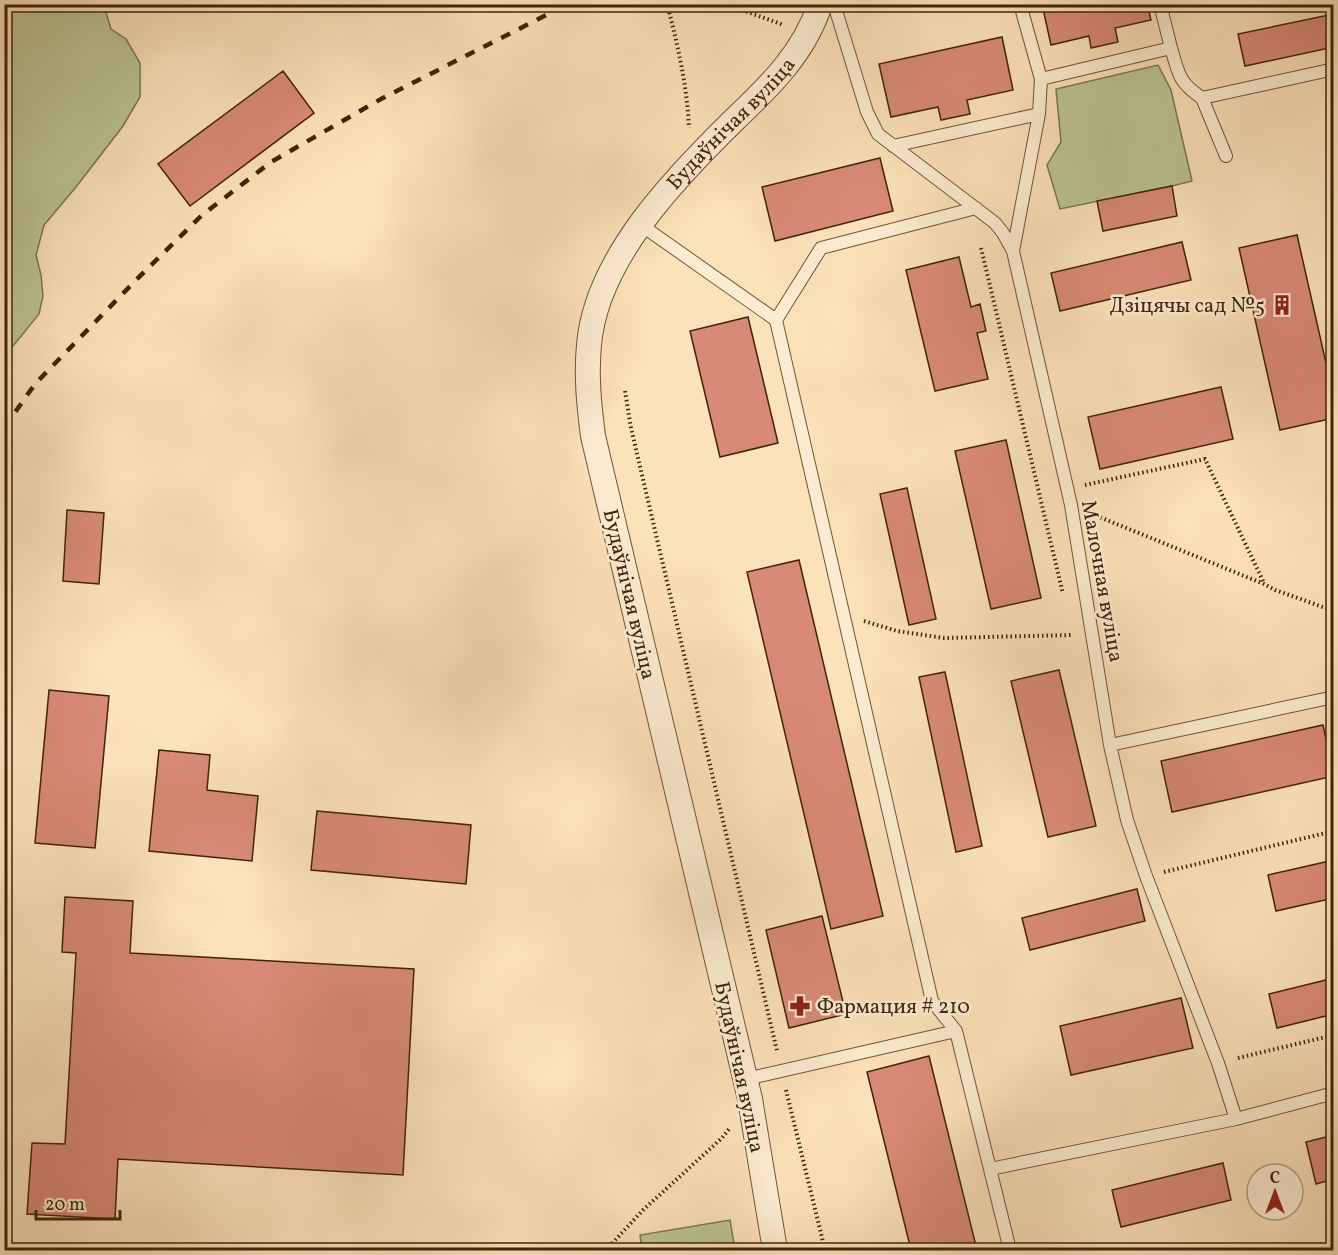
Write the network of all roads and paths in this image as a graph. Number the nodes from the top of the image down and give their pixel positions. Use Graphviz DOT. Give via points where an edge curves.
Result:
graph roads {
  1 [pos="667,4"];
  2 [pos="725,4"];
  3 [pos="820,4"];
  4 [pos="834,4"];
  5 [pos="1020,4"];
  6 [pos="1160,4"];
  7 [pos="808,34"];
  8 [pos="1171,48"];
  9 [pos="1334,69"];
  10 [pos="1041,79"];
  11 [pos="1202,98"];
  12 [pos="1039,114"];
  13 [pos="893,146"];
  14 [pos="1226,156"];
  15 [pos="694,162"];
  16 [pos="976,208"];
  17 [pos="641,225"];
  18 [pos="981,248"];
  19 [pos="1013,251"];
  20 [pos="776,320"];
  21 [pos="625,392"];
  22 [pos="1067,489"];
  23 [pos="1071,505"];
  24 [pos="1264,584"];
  25 [pos="1064,601"];
  26 [pos="1334,611"];
  27 [pos="843,614"];
  28 [pos="1072,635"];
  29 [pos="1334,697"];
  30 [pos="1110,745"];
  31 [pos="1334,831"];
  32 [pos="1146,876"];
  33 [pos="956,1031"];
  34 [pos="1334,1035"];
  35 [pos="1218,1063"];
  36 [pos="782,1071"];
  37 [pos="748,1089"];
  38 [pos="1334,1093"];
  39 [pos="1236,1119"];
  40 [pos="990,1169"];
  41 [pos="606,1251"];
  42 [pos="775,1251"];
  43 [pos="825,1251"];
  44 [pos="1010,1251"];
  1 -- 15 [label="path" via="678,43"];
  2 -- 7 [label="path"];
  3 -- 7 [label="street, Будаўнічая вуліца"];
  4 -- 13 [label="lane, Малочная вуліца" via="867,112 878,135"];
  5 -- 10 [label="lane"];
  6 -- 8 [label="lane"];
  7 -- 15 [label="street, Будаўнічая вуліца" via="764,92"];
  8 -- 10 [label="lane"];
  8 -- 11 [label="lane" via="1180,78"];
  9 -- 11 [label="lane"];
  10 -- 12 [label="lane"];
  11 -- 14 [label="lane"];
  12 -- 13 [label="lane"];
  12 -- 19 [label="lane"];
  13 -- 16 [label="lane, Малочная вуліца"];
  15 -- 17 [label="street, Будаўнічая вуліца"];
  16 -- 19 [label="lane, Малочная вуліца" via="995,223"];
  16 -- 20 [label="lane" via="821,248"];
  17 -- 20 [label="lane"];
  17 -- 37 [label="street, Будаўнічая вуліца" via="596,307 587,385 593,436"];
  18 -- 25 [label="path"];
  19 -- 22 [label="lane, Малочная вуліца"];
  20 -- 27 [label="lane"];
  21 -- 36 [label="path"];
  22 -- 23 [label="lane, Малочная вуліца"];
  22 -- 24 [label="path" via="1205,459"];
  23 -- 24 [label="path"];
  23 -- 30 [label="lane, Малочная вуліца"];
  24 -- 26 [label="path"];
  27 -- 28 [label="path" via="897,632 944,638"];
  27 -- 33 [label="lane" via="932,1001"];
  29 -- 30 [label="lane"];
  30 -- 32 [label="lane, Малочная вуліца" via="1127,820"];
  31 -- 32 [label="path"];
  32 -- 35 [label="lane, Малочная вуліца"];
  33 -- 36 [label="lane"];
  33 -- 40 [label="lane"];
  34 -- 35 [label="path"];
  35 -- 39 [label="lane, Малочная вуліца"];
  36 -- 37 [label="lane"];
  36 -- 43 [label="path"];
  37 -- 41 [label="path" via="737,1118 722,1138 643,1210"];
  37 -- 42 [label="street, Будаўнічая вуліца"];
  38 -- 39 [label="lane"];
  39 -- 40 [label="lane"];
  40 -- 44 [label="lane"];
}
